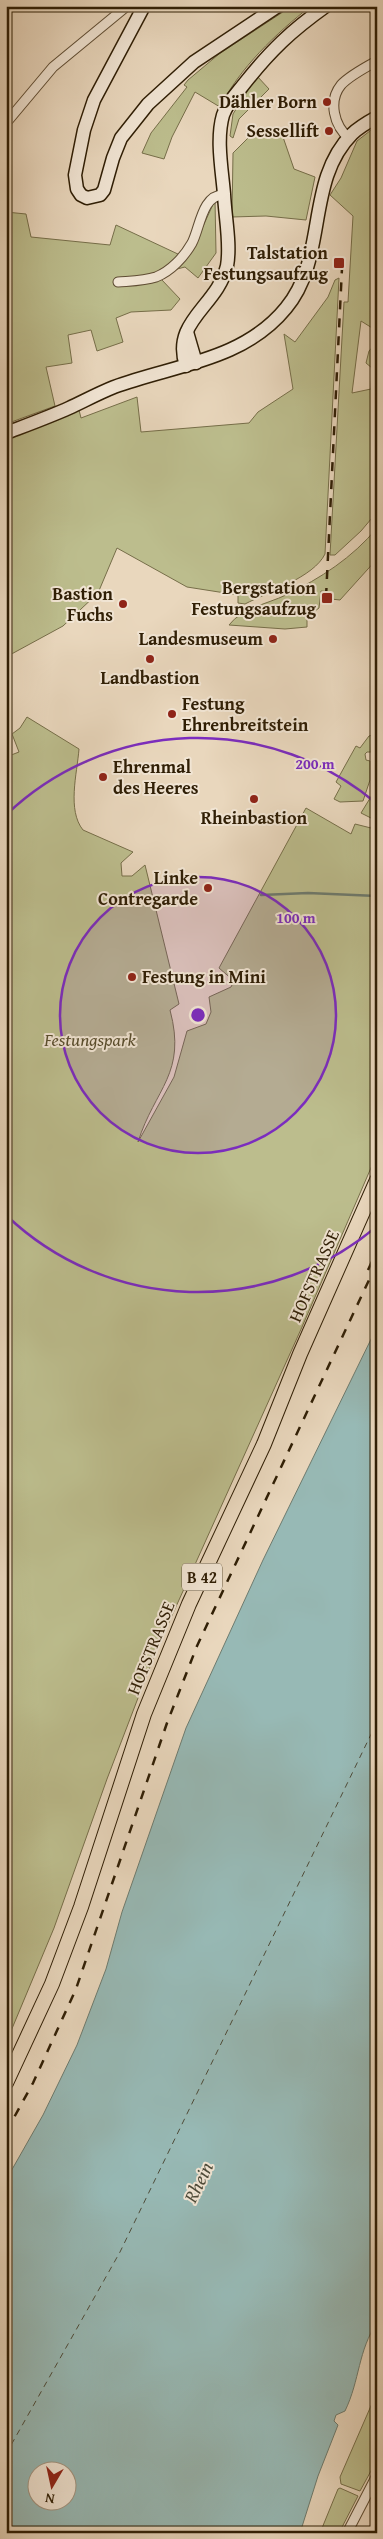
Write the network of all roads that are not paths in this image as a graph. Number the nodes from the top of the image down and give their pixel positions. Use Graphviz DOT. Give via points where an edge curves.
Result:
graph roads {
  1 [pos="127,6"];
  2 [pos="144,6"];
  3 [pos="278,6"];
  4 [pos="326,6"];
  5 [pos="377,61"];
  6 [pos="377,117"];
  7 [pos="6,124"];
  8 [pos="349,138"];
  9 [pos="224,195"];
  10 [pos="118,282"];
  11 [pos="191,365"];
  12 [pos="6,433"];
  13 [pos="377,1180"];
  14 [pos="6,2083"];
  15 [pos="377,2475"];
  16 [pos="347,2533"];
  1 -- 7 [label="street" via="53,67"];
  2 -- 3 [label="street" via="94,100 84,130 75,175 81,195 87,198 100,195 104,190 121,138 148,104 194,62"];
  4 -- 9 [label="street" via="290,32 227,107 221,134"];
  5 -- 8 [label="street" via="341,86 333,110 340,131"];
  6 -- 8 [label="street"];
  8 -- 11 [label="street" via="330,170 311,257 294,298 258,334"];
  9 -- 10 [label="street" via="208,202 192,243 171,268 157,277"];
  9 -- 11 [label="street" via="226,267 213,296 186,331 181,345"];
  11 -- 12 [label="street" via="113,388"];
  13 -- 14 [label="main road, HOFSTRASSE / B 42" via="144,1714 81,1907 52,1984"];
  15 -- 16 [label="street"];
}
